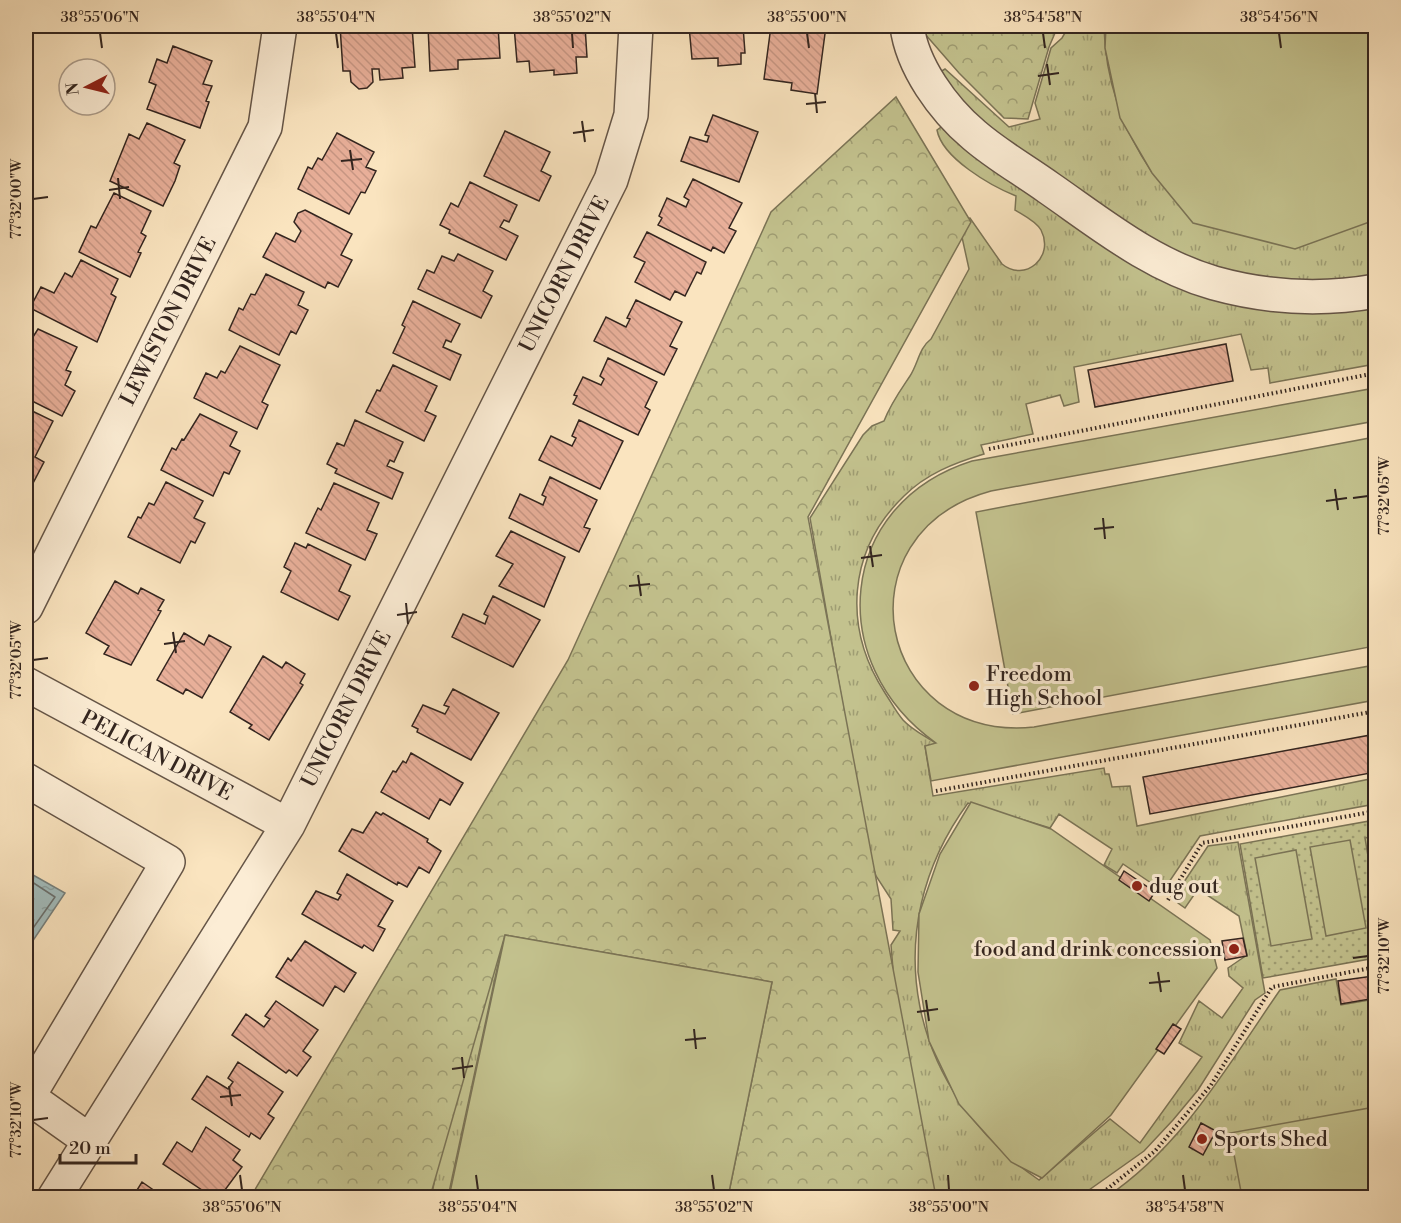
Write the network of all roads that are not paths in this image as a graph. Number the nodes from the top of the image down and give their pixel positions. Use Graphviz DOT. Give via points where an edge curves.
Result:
graph roads {
  1 [pos="280,26"];
  2 [pos="636,26"];
  3 [pos="907,26"];
  4 [pos="1376,291"];
  5 [pos="26,607"];
  6 [pos="26,684"];
  7 [pos="26,780"];
  8 [pos="288,825"];
  9 [pos="27,1098"];
  10 [pos="90,1142"];
  11 [pos="54,1197"];
  1 -- 5 [label="street, LEWISTON DRIVE" via="265,127"];
  2 -- 8 [label="street, UNICORN DRIVE" via="632,115 611,180"];
  3 -- 4 [label="street" via="909,46 928,83 974,135 1146,256 1212,282 1274,296 1339,298"];
  6 -- 8 [label="street, PELICAN DRIVE"];
  7 -- 9 [label="street" via="168,862"];
  8 -- 10 [label="street, UNICORN DRIVE"];
  9 -- 10 [label="street"];
  10 -- 11 [label="street, UNICORN DRIVE"];
}
